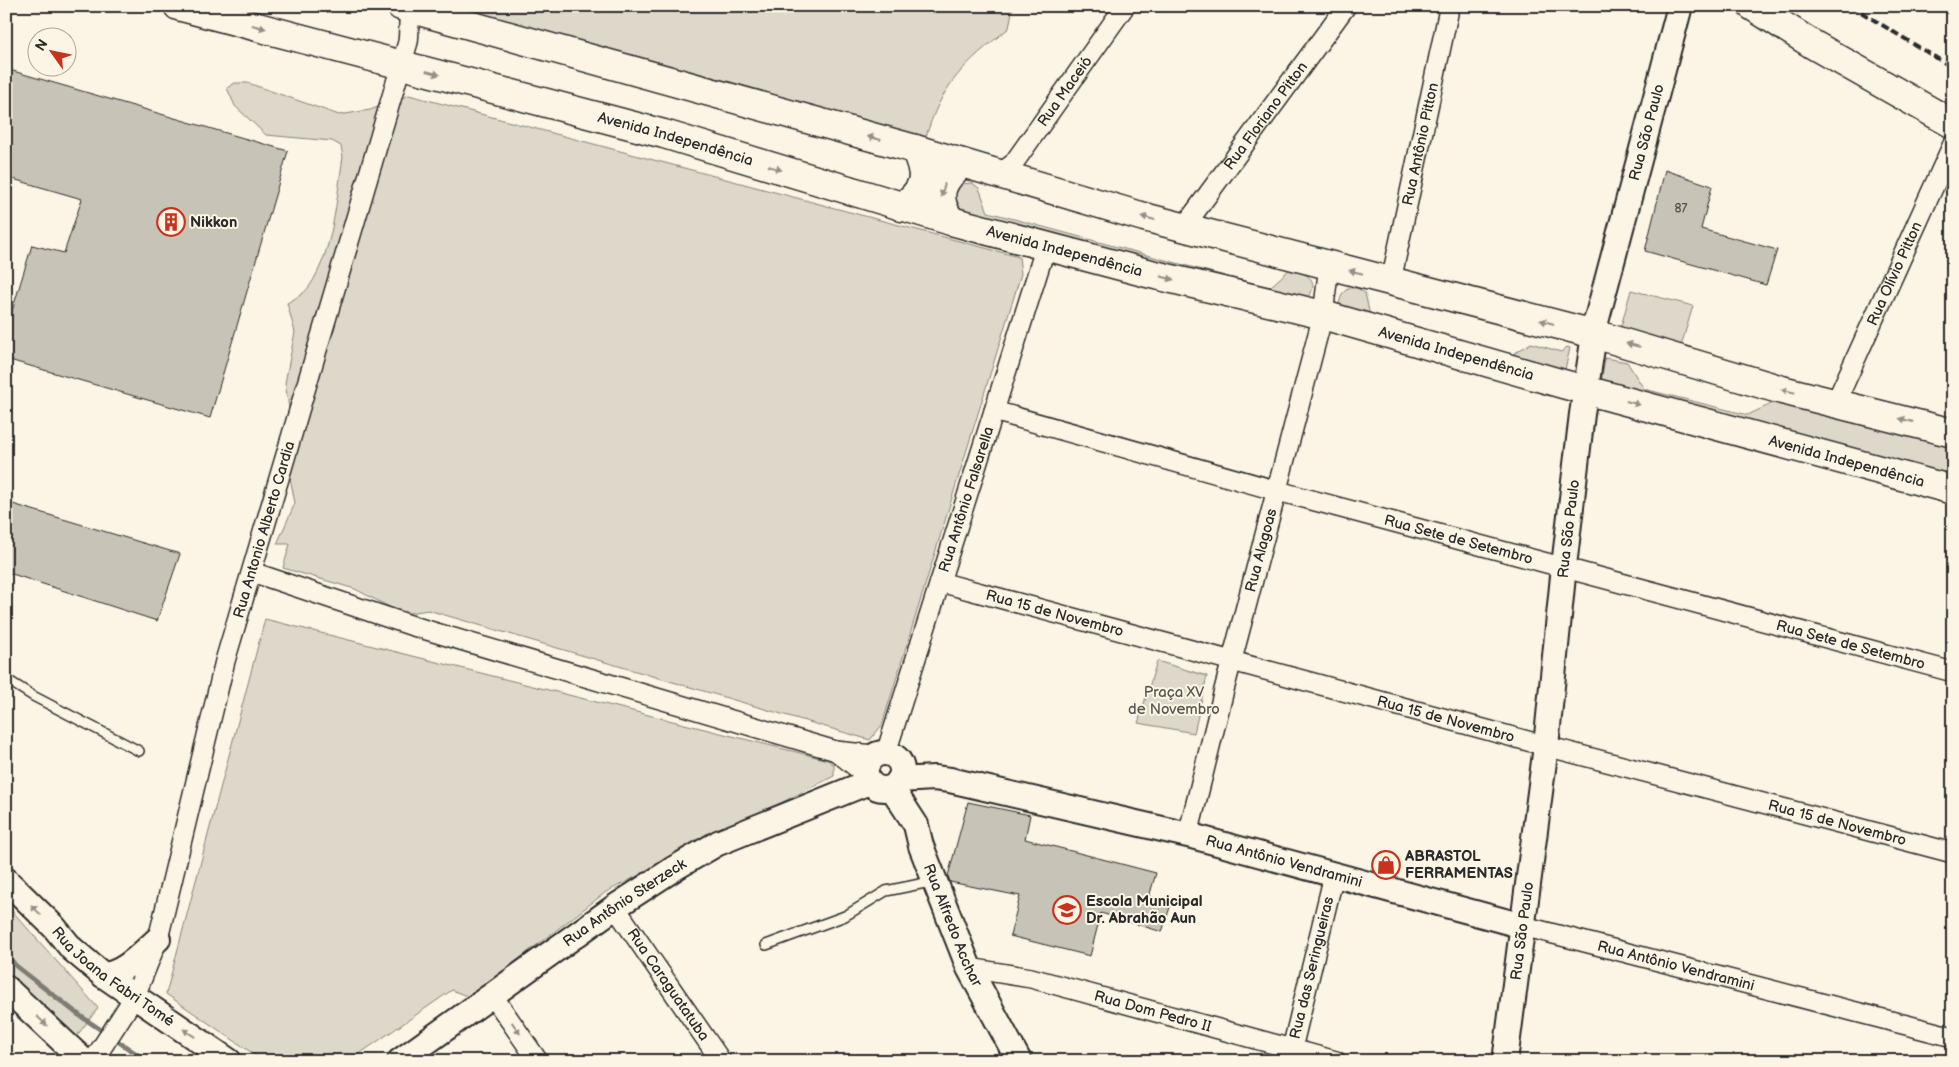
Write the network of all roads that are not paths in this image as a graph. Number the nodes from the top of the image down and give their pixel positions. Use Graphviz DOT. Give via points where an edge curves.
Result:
graph roads {
  1 [pos="178,6"];
  2 [pos="1125,6"];
  3 [pos="1346,6"];
  4 [pos="1448,6"];
  5 [pos="1680,6"];
  6 [pos="1752,6"];
  7 [pos="408,7"];
  8 [pos="400,64"];
  9 [pos="1953,124"];
  10 [pos="1953,144"];
  11 [pos="915,149"];
  12 [pos="963,163"];
  13 [pos="1000,173"];
  14 [pos="902,207"];
  15 [pos="951,221"];
  16 [pos="1184,227"];
  17 [pos="1046,246"];
  18 [pos="1329,265"];
  19 [pos="1391,281"];
  20 [pos="1323,315"];
  21 [pos="1594,334"];
  22 [pos="1586,390"];
  23 [pos="1836,402"];
  24 [pos="994,411"];
  25 [pos="1953,433"];
  26 [pos="1953,490"];
  27 [pos="1278,491"];
  28 [pos="1564,566"];
  29 [pos="252,572"];
  30 [pos="940,582"];
  31 [pos="1232,661"];
  32 [pos="1953,672"];
  33 [pos="6,679"];
  34 [pos="1546,746"];
  35 [pos="138,752"];
  36 [pos="883,770"];
  37 [pos="1188,835"];
  38 [pos="1953,853"];
  39 [pos="1334,875"];
  40 [pos="6,880"];
  41 [pos="935,881"];
  42 [pos="615,908"];
  43 [pos="1523,926"];
  44 [pos="158,939"];
  45 [pos="766,945"];
  46 [pos="969,968"];
  47 [pos="103,975"];
  48 [pos="6,988"];
  49 [pos="493,996"];
  50 [pos="129,1006"];
  51 [pos="1953,1036"];
  52 [pos="1290,1055"];
  53 [pos="91,1058"];
  54 [pos="230,1061"];
  55 [pos="400,1061"];
  56 [pos="538,1061"];
  57 [pos="720,1061"];
  58 [pos="1019,1061"];
  59 [pos="1336,1061"];
  60 [pos="1505,1061"];
  1 -- 8 [label="main road, Avenida Independência, one-way"];
  2 -- 13 [label="street, Rua Maceió" via="1013,164"];
  3 -- 16 [label="street, Rua Floriano Pitton"];
  4 -- 19 [label="street, Rua Antônio Pitton"];
  5 -- 21 [label="street, Rua São Paulo"];
  6 -- 9 [label="main road"];
  7 -- 8 [label="street, Rua Antonio Alberto Cardia" via="408,42"];
  11 -- 7 [label="main road, one-way"];
  8 -- 14 [label="main road, Avenida Independência, one-way" via="664,134"];
  8 -- 29 [label="street, Rua Antonio Alberto Cardia"];
  10 -- 23 [label="street, Rua Olívio Pitton"];
  11 -- 12 [label="main road"];
  11 -- 14 [label="main road" via="922,164 923,183 915,196"];
  12 -- 13 [label="main road"];
  12 -- 15 [label="main road, one-way" via="953,171 941,193 942,208"];
  16 -- 13 [label="main road, one-way"];
  14 -- 15 [label="main road, Avenida Independência"];
  15 -- 17 [label="main road, Avenida Independência"];
  16 -- 18 [label="main road"];
  17 -- 20 [label="main road, Avenida Independência, one-way"];
  17 -- 24 [label="street, Rua Antônio Falsarella"];
  19 -- 18 [label="main road, one-way"];
  18 -- 20 [label="street, Rua Alagoas"];
  21 -- 19 [label="main road, one-way"];
  20 -- 22 [label="main road, Avenida Independência"];
  20 -- 27 [label="street, Rua Alagoas"];
  21 -- 22 [label="street, Rua São Paulo"];
  23 -- 21 [label="main road, one-way" via="1782,390"];
  22 -- 26 [label="main road, Avenida Independência, one-way"];
  22 -- 28 [label="street, Rua São Paulo"];
  25 -- 23 [label="main road, one-way"];
  24 -- 27 [label="street, Rua Sete de Setembro"];
  24 -- 30 [label="street, Rua Antônio Falsarella"];
  27 -- 28 [label="street, Rua Sete de Setembro"];
  27 -- 31 [label="street, Rua Alagoas"];
  28 -- 32 [label="street, Rua Sete de Setembro" via="1803,634"];
  28 -- 34 [label="street, Rua São Paulo"];
  29 -- 36 [label="street" via="413,626 836,751"];
  29 -- 44 [label="street, Rua Antonio Alberto Cardia" via="225,661"];
  30 -- 31 [label="street, Rua 15 de Novembro"];
  30 -- 36 [label="street, Rua Antônio Falsarella"];
  31 -- 34 [label="street, Rua 15 de Novembro"];
  31 -- 37 [label="street, Rua Alagoas"];
  33 -- 35 [label="lane"];
  34 -- 38 [label="street, Rua 15 de Novembro"];
  34 -- 43 [label="street, Rua São Paulo"];
  36 -- 37 [label="street, Rua Antônio Vendramini" via="934,778"];
  36 -- 41 [label="street, Rua Alfredo Acchar" via="916,825"];
  36 -- 42 [label="street, Rua Antônio Sterzeck" via="718,844"];
  37 -- 39 [label="street, Rua Antônio Vendramini"];
  39 -- 43 [label="street, Rua Antônio Vendramini"];
  39 -- 52 [label="street, Rua das Seringueiras"];
  47 -- 40 [label="street, Rua Joana Fabri Tomé, one-way" via="72,949"];
  41 -- 45 [label="lane" via="886,891 845,916"];
  41 -- 46 [label="street, Rua Alfredo Acchar"];
  42 -- 49 [label="street, Rua Antônio Sterzeck"];
  42 -- 57 [label="street, Rua Caraguatatuba"];
  43 -- 51 [label="street, Rua Antônio Vendramini"];
  43 -- 60 [label="street, Rua São Paulo"];
  44 -- 47 [label="street" via="125,967"];
  44 -- 50 [label="street, Rua Antonio Alberto Cardia"];
  46 -- 52 [label="street, Rua Dom Pedro II" via="1031,978"];
  46 -- 58 [label="street, Rua Alfredo Acchar"];
  47 -- 50 [label="street, Rua Joana Fabri Tomé"];
  48 -- 53 [label="street, one-way"];
  49 -- 55 [label="street, Rua Antônio Sterzeck"];
  49 -- 56 [label="street, one-way"];
  50 -- 53 [label="street, Rua Antonio Alberto Cardia"];
  54 -- 50 [label="street, Rua Joana Fabri Tomé, one-way"];
  52 -- 59 [label="street, Rua Dom Pedro II"];
}
